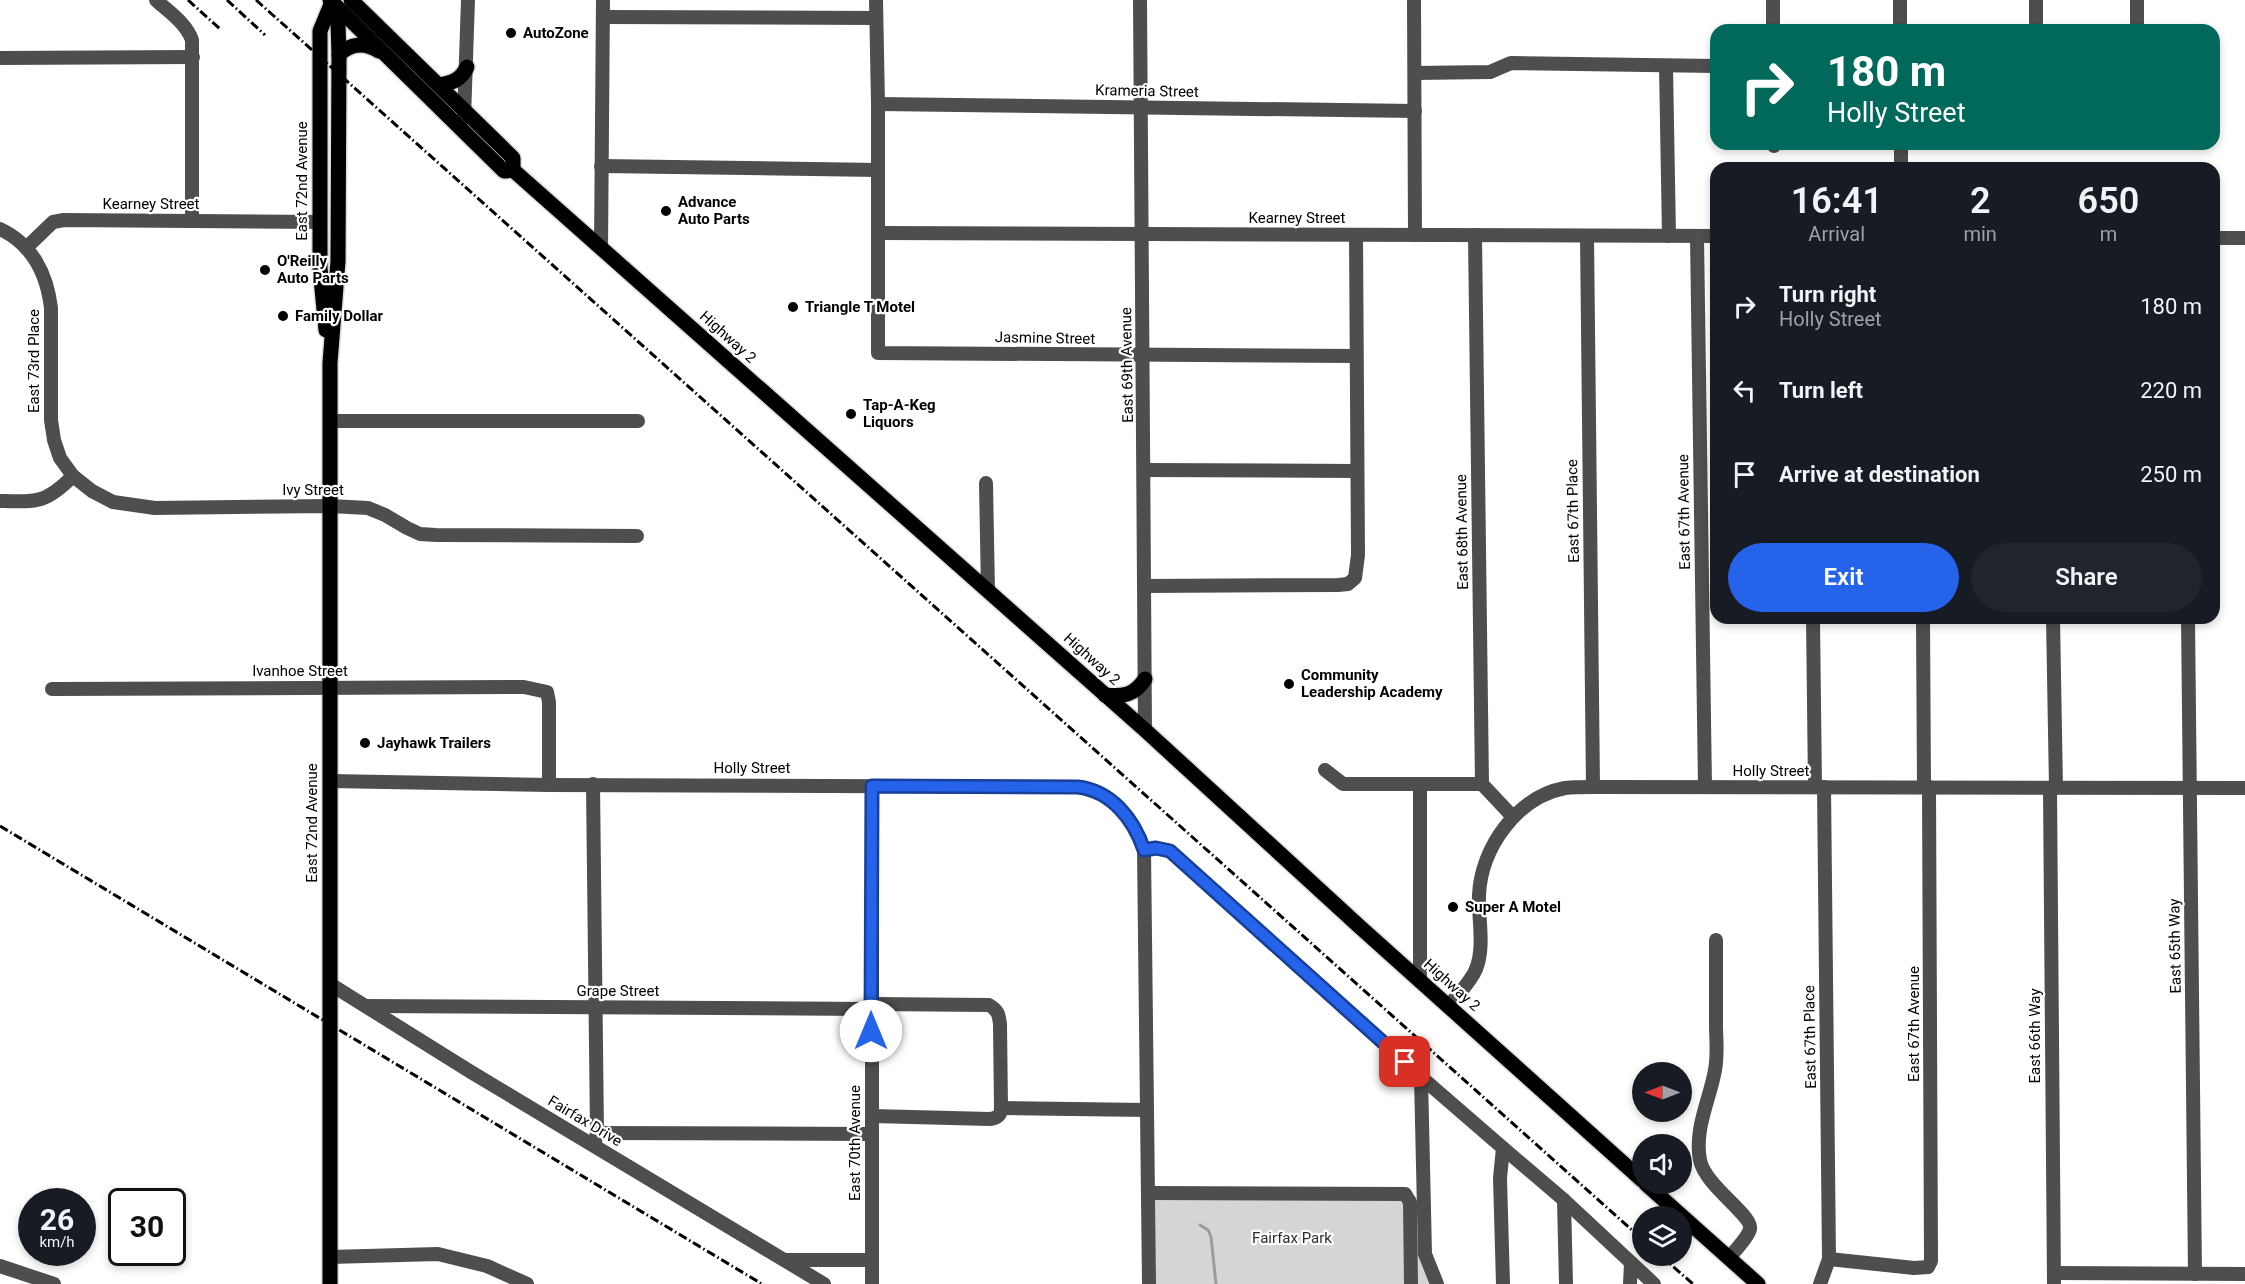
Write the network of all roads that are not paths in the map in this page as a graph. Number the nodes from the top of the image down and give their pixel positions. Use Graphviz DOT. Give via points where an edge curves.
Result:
graph roads {
  1 [pos="156,0"];
  2 [pos="351,0"];
  3 [pos="468,0"];
  4 [pos="603,0"];
  5 [pos="876,0"];
  6 [pos="1140,0"];
  7 [pos="1414,0"];
  8 [pos="1773,0"];
  9 [pos="1900,0"];
  10 [pos="2036,0"];
  11 [pos="2137,0"];
  12 [pos="331,1"];
  13 [pos="603,17"];
  14 [pos="876,18"];
  15 [pos="1773,24"];
  16 [pos="1900,24"];
  17 [pos="2036,24"];
  18 [pos="2137,24"];
  19 [pos="339,55"];
  20 [pos="386,55"];
  21 [pos="193,57"];
  22 [pos="0,58"];
  23 [pos="1666,66"];
  24 [pos="1710,66"];
  25 [pos="467,67"];
  26 [pos="1414,73"];
  27 [pos="439,85"];
  28 [pos="878,104"];
  29 [pos="1140,107"];
  30 [pos="465,111"];
  31 [pos="1414,111"];
  32 [pos="464,132"];
  33 [pos="601,166"];
  34 [pos="513,170"];
  35 [pos="878,170"];
  36 [pos="192,221"];
  37 [pos="320,222"];
  38 [pos="0,229"];
  39 [pos="878,233"];
  40 [pos="1142,234"];
  41 [pos="1356,235"];
  42 [pos="1415,235"];
  43 [pos="1475,235"];
  44 [pos="1587,236"];
  45 [pos="1669,236"];
  46 [pos="1697,236"];
  47 [pos="1710,236"];
  48 [pos="2220,238"];
  49 [pos="2245,238"];
  50 [pos="26,248"];
  51 [pos="601,248"];
  52 [pos="1143,356"];
  53 [pos="1356,356"];
  54 [pos="330,363"];
  55 [pos="330,421"];
  56 [pos="638,421"];
  57 [pos="1145,470"];
  58 [pos="1356,471"];
  59 [pos="73,476"];
  60 [pos="986,483"];
  61 [pos="0,501"];
  62 [pos="330,506"];
  63 [pos="637,536"];
  64 [pos="1146,586"];
  65 [pos="988,591"];
  66 [pos="1813,624"];
  67 [pos="1923,624"];
  68 [pos="2053,624"];
  69 [pos="2188,624"];
  70 [pos="1145,679"];
  71 [pos="330,688"];
  72 [pos="52,689"];
  73 [pos="1106,695"];
  74 [pos="1145,730"];
  75 [pos="1325,770"];
  76 [pos="330,781"];
  77 [pos="593,784"];
  78 [pos="1420,784"];
  79 [pos="1482,784"];
  80 [pos="549,785"];
  81 [pos="872,786"];
  82 [pos="1593,787"];
  83 [pos="1705,787"];
  84 [pos="1819,787"];
  85 [pos="1927,788"];
  86 [pos="2053,788"];
  87 [pos="2190,788"];
  88 [pos="2245,788"];
  89 [pos="1513,817"];
  90 [pos="1144,850"];
  91 [pos="1716,940"];
  92 [pos="1420,981"];
  93 [pos="330,984"];
  94 [pos="366,1006"];
  95 [pos="1449,1006"];
  96 [pos="871,1007"];
  97 [pos="597,1008"];
  98 [pos="1421,1077"];
  99 [pos="1001,1108"];
  100 [pos="1147,1110"];
  101 [pos="872,1116"];
  102 [pos="872,1134"];
  103 [pos="596,1139"];
  104 [pos="1503,1148"];
  105 [pos="1632,1171"];
  106 [pos="1148,1193"];
  107 [pos="1657,1194"];
  108 [pos="1564,1200"];
  109 [pos="330,1257"];
  110 [pos="1728,1258"];
  111 [pos="1829,1259"];
  112 [pos="786,1260"];
  113 [pos="872,1260"];
  114 [pos="1631,1263"];
  115 [pos="0,1266"];
  116 [pos="2194,1274"];
  117 [pos="2245,1274"];
  118 [pos="2054,1279"];
  119 [pos="54,1284"];
  120 [pos="330,1284"];
  121 [pos="527,1284"];
  122 [pos="824,1284"];
  123 [pos="872,1284"];
  124 [pos="1149,1284"];
  125 [pos="1411,1284"];
  126 [pos="1437,1284"];
  127 [pos="1503,1284"];
  128 [pos="1566,1284"];
  129 [pos="1630,1284"];
  130 [pos="1654,1284"];
  131 [pos="1758,1284"];
  132 [pos="1820,1284"];
  1 -- 21 [label="street" via="191,37"];
  2 -- 27 [label="main road, Highway 2"];
  3 -- 25 [label="street"];
  4 -- 13 [label="street"];
  5 -- 14 [label="street"];
  6 -- 29 [label="street, East 69th Avenue"];
  7 -- 26 [label="street"];
  8 -- 15 [label="street"];
  9 -- 16 [label="street"];
  10 -- 17 [label="street"];
  11 -- 18 [label="street"];
  12 -- 19 [label="main road, East 72nd Avenue" via="338,24"];
  12 -- 20 [label="main road, Highway 2"];
  12 -- 37 [label="main road, East 72nd Avenue" via="320,31"];
  13 -- 14 [label="street"];
  13 -- 33 [label="street"];
  14 -- 28 [label="street"];
  19 -- 20 [label="main road" via="349,47 361,45"];
  19 -- 54 [label="main road, East 72nd Avenue" via="338,261"];
  20 -- 32 [label="main road, Highway 2"];
  21 -- 22 [label="street"];
  21 -- 36 [label="street"];
  23 -- 24 [label="street"];
  23 -- 26 [label="street" via="1505,63 1490,72"];
  23 -- 45 [label="street"];
  25 -- 27 [label="main road" via="463,76"];
  25 -- 30 [label="street"];
  26 -- 31 [label="street"];
  27 -- 30 [label="main road, Highway 2"];
  28 -- 29 [label="street, Krameria Street"];
  28 -- 35 [label="street"];
  29 -- 31 [label="street, Krameria Street"];
  29 -- 40 [label="street, East 69th Avenue"];
  30 -- 32 [label="street"];
  30 -- 34 [label="main road, Highway 2" via="513,158"];
  31 -- 42 [label="street"];
  32 -- 34 [label="main road, Highway 2" via="504,171"];
  33 -- 35 [label="street"];
  33 -- 51 [label="street"];
  34 -- 51 [label="main road, Highway 2"];
  35 -- 39 [label="street"];
  36 -- 37 [label="street, Kearney Street"];
  36 -- 50 [label="street, Kearney Street" via="53,222"];
  37 -- 54 [label="main road, East 72nd Avenue" via="321,285"];
  38 -- 50 [label="street"];
  39 -- 40 [label="street, Kearney Street"];
  39 -- 52 [label="street, Jasmine Street" via="878,353"];
  40 -- 41 [label="street, Kearney Street"];
  40 -- 52 [label="street, East 69th Avenue"];
  41 -- 42 [label="street, Kearney Street"];
  41 -- 53 [label="street"];
  42 -- 43 [label="street, Kearney Street"];
  43 -- 44 [label="street, Kearney Street"];
  43 -- 79 [label="street, East 68th Avenue"];
  44 -- 45 [label="street, Kearney Street"];
  44 -- 82 [label="street, East 67th Place"];
  45 -- 46 [label="street, Kearney Street"];
  46 -- 47 [label="street, Kearney Street"];
  46 -- 83 [label="street, East 67th Avenue"];
  48 -- 49 [label="street"];
  50 -- 59 [label="street, East 73rd Place" via="38,262 49,290 51,420 60,458"];
  51 -- 65 [label="main road, Highway 2"];
  52 -- 53 [label="street, Jasmine Street"];
  52 -- 57 [label="street, East 69th Avenue"];
  53 -- 58 [label="street"];
  54 -- 55 [label="main road, East 72nd Avenue"];
  55 -- 56 [label="street"];
  55 -- 62 [label="main road, East 72nd Avenue"];
  57 -- 58 [label="street"];
  57 -- 64 [label="street, East 69th Avenue"];
  58 -- 64 [label="street" via="1357,575 1350,583"];
  59 -- 61 [label="street" via="46,499"];
  59 -- 62 [label="street, Ivy Street" via="92,492 134,507"];
  60 -- 65 [label="street"];
  62 -- 63 [label="street, Ivy Street" via="376,511 420,534 436,536"];
  62 -- 71 [label="main road, East 72nd Avenue"];
  64 -- 70 [label="street, East 69th Avenue"];
  65 -- 73 [label="main road, Highway 2"];
  66 -- 84 [label="street, East 67th Place"];
  67 -- 85 [label="street, East 67th Avenue"];
  68 -- 86 [label="street, East 66th Way"];
  69 -- 87 [label="street, East 65th Way"];
  70 -- 73 [label="main road" via="1132,693"];
  70 -- 74 [label="street, East 69th Avenue"];
  71 -- 72 [label="street, Ivanhoe Street"];
  71 -- 76 [label="main road, East 72nd Avenue"];
  71 -- 80 [label="street, Ivanhoe Street" via="524,687 547,692"];
  73 -- 74 [label="main road, Highway 2"];
  74 -- 92 [label="main road, Highway 2"];
  75 -- 78 [label="street" via="1343,784"];
  76 -- 80 [label="street, Holly Street"];
  76 -- 93 [label="main road, East 72nd Avenue"];
  77 -- 80 [label="street, Holly Street"];
  77 -- 81 [label="street, Holly Street"];
  77 -- 97 [label="street"];
  78 -- 79 [label="street"];
  78 -- 92 [label="street"];
  79 -- 89 [label="street"];
  81 -- 90 [label="street, Holly Street" via="1082,787 1123,810 1139,833"];
  81 -- 96 [label="street, East 70th Avenue"];
  82 -- 83 [label="street, Holly Street"];
  82 -- 89 [label="street, Holly Street" via="1564,788 1529,804"];
  83 -- 84 [label="street, Holly Street"];
  84 -- 85 [label="street, Holly Street"];
  84 -- 111 [label="street, East 67th Place"];
  85 -- 86 [label="street, Holly Street"];
  85 -- 111 [label="street, East 67th Avenue" via="1931,1261 1928,1267 1914,1268"];
  86 -- 87 [label="street, Holly Street"];
  86 -- 118 [label="street, East 66th Way"];
  87 -- 88 [label="street, Holly Street"];
  87 -- 116 [label="street, East 65th Way"];
  89 -- 95 [label="street, Holly Street" via="1496,840 1481,877 1477,968"];
  90 -- 98 [label="street" via="1170,851"];
  90 -- 100 [label="street"];
  91 -- 110 [label="street" via="1716,1068 1705,1106 1699,1154 1705,1174 1751,1225 1750,1232"];
  92 -- 95 [label="main road, Highway 2"];
  93 -- 94 [label="street, Fairfax Drive"];
  93 -- 109 [label="main road, East 72nd Avenue"];
  94 -- 97 [label="street, Grape Street"];
  94 -- 103 [label="street, Fairfax Drive"];
  95 -- 105 [label="main road, Highway 2"];
  96 -- 97 [label="street, Grape Street"];
  96 -- 99 [label="street, Grape Street" via="994,1008 1000,1016"];
  96 -- 101 [label="street, East 70th Avenue"];
  97 -- 103 [label="street"];
  98 -- 104 [label="street"];
  98 -- 126 [label="street" via="1425,1254"];
  99 -- 100 [label="street"];
  99 -- 101 [label="street" via="1000,1114 990,1119"];
  100 -- 106 [label="street"];
  101 -- 102 [label="street, East 70th Avenue"];
  102 -- 103 [label="street"];
  102 -- 113 [label="street, East 70th Avenue"];
  103 -- 112 [label="street, Fairfax Drive"];
  104 -- 108 [label="street"];
  104 -- 127 [label="street"];
  106 -- 124 [label="street"];
  106 -- 125 [label="street" via="1405,1194 1410,1202"];
  107 -- 110 [label="main road, Highway 2"];
  108 -- 114 [label="street"];
  108 -- 128 [label="street"];
  109 -- 120 [label="main road, East 72nd Avenue"];
  109 -- 121 [label="street" via="438,1254 487,1266"];
  110 -- 131 [label="main road, Highway 2"];
  111 -- 132 [label="street, East 67th Place"];
  112 -- 113 [label="street"];
  112 -- 122 [label="street, Fairfax Drive"];
  113 -- 123 [label="street, East 70th Avenue"];
  114 -- 129 [label="street"];
  114 -- 130 [label="street"];
  115 -- 119 [label="street"];
  116 -- 117 [label="street"];
  116 -- 118 [label="street"];
}
